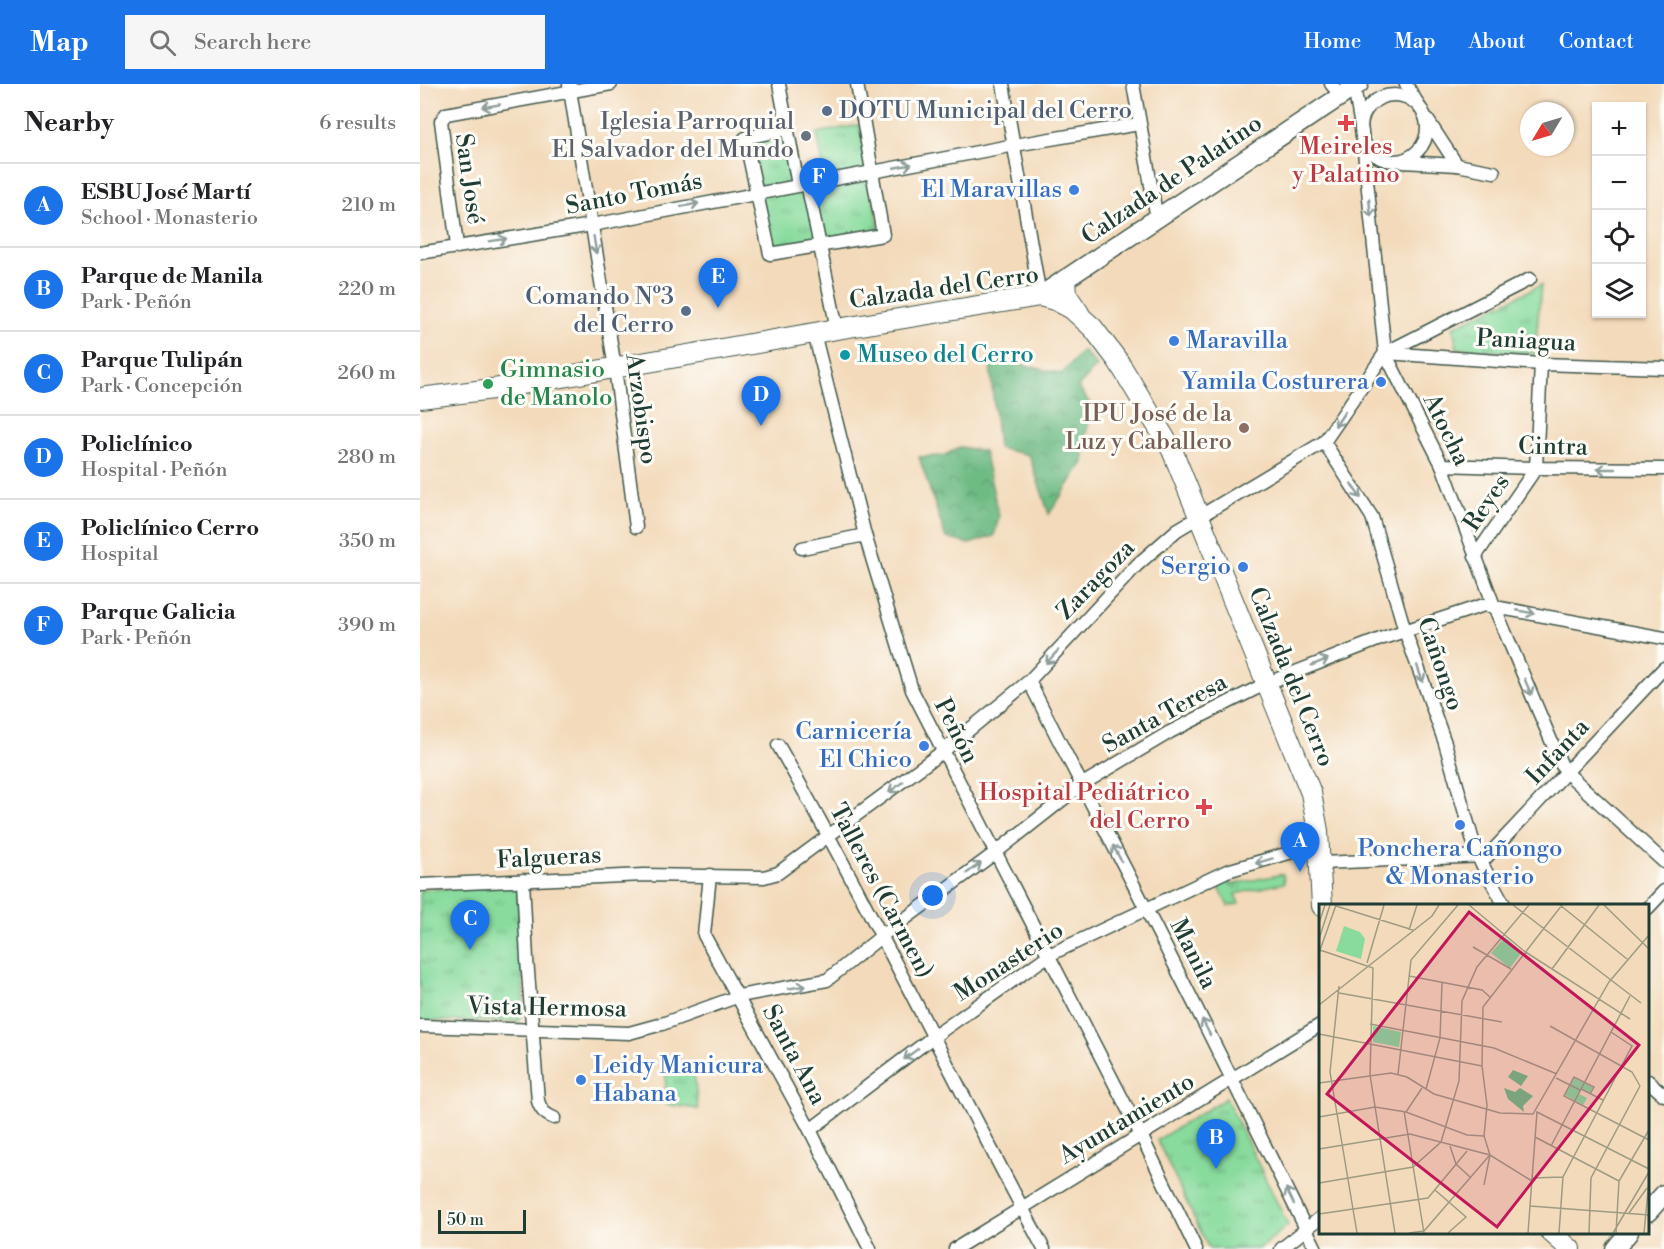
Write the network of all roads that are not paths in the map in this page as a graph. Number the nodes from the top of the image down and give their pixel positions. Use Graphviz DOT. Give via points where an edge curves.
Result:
graph roads {
  1 [pos="611,84"];
  2 [pos="779,84"];
  3 [pos="857,84"];
  4 [pos="1003,84"];
  5 [pos="1133,84"];
  6 [pos="1406,84"];
  7 [pos="569,88"];
  8 [pos="1346,88"];
  9 [pos="1423,112"];
  10 [pos="1139,124"];
  11 [pos="788,129"];
  12 [pos="1362,132"];
  13 [pos="1015,145"];
  14 [pos="1365,161"];
  15 [pos="1393,161"];
  16 [pos="1457,165"];
  17 [pos="871,172"];
  18 [pos="1494,172"];
  19 [pos="803,184"];
  20 [pos="756,193"];
  21 [pos="1157,219"];
  22 [pos="592,225"];
  23 [pos="457,246"];
  24 [pos="820,246"];
  25 [pos="420,253"];
  26 [pos="1530,279"];
  27 [pos="1065,280"];
  28 [pos="1040,296"];
  29 [pos="1082,317"];
  30 [pos="837,329"];
  31 [pos="814,333"];
  32 [pos="1385,353"];
  33 [pos="1541,364"];
  34 [pos="615,368"];
  35 [pos="1664,368"];
  36 [pos="420,399"];
  37 [pos="1324,442"];
  38 [pos="1442,465"];
  39 [pos="1536,468"];
  40 [pos="1664,469"];
  41 [pos="1200,516"];
  42 [pos="636,527"];
  43 [pos="865,535"];
  44 [pos="802,548"];
  45 [pos="1475,557"];
  46 [pos="1494,606"];
  47 [pos="1405,630"];
  48 [pos="1664,638"];
  49 [pos="1664,668"];
  50 [pos="1029,681"];
  51 [pos="1265,684"];
  52 [pos="778,745"];
  53 [pos="942,752"];
  54 [pos="1567,773"];
  55 [pos="1080,785"];
  56 [pos="830,836"];
  57 [pos="995,853"];
  58 [pos="1320,853"];
  59 [pos="1482,858"];
  60 [pos="1664,862"];
  61 [pos="680,875"];
  62 [pos="710,875"];
  63 [pos="523,880"];
  64 [pos="420,885"];
  65 [pos="1664,891"];
  66 [pos="1322,904"];
  67 [pos="1504,904"];
  68 [pos="1649,906"];
  69 [pos="1146,909"];
  70 [pos="883,935"];
  71 [pos="1049,955"];
  72 [pos="739,996"];
  73 [pos="420,1026"];
  74 [pos="1319,1026"];
  75 [pos="532,1029"];
  76 [pos="933,1037"];
  77 [pos="1232,1079"];
  78 [pos="1649,1083"];
  79 [pos="1664,1095"];
  80 [pos="554,1118"];
  81 [pos="810,1130"];
  82 [pos="1141,1135"];
  83 [pos="1664,1194"];
  84 [pos="1022,1208"];
  85 [pos="1649,1210"];
  86 [pos="1319,1219"];
  87 [pos="1306,1228"];
  88 [pos="1552,1234"];
  89 [pos="1628,1234"];
  90 [pos="870,1249"];
  91 [pos="955,1249"];
  92 [pos="1044,1249"];
  93 [pos="1197,1249"];
  94 [pos="1281,1249"];
  95 [pos="1316,1249"];
  96 [pos="1570,1249"];
  97 [pos="1614,1249"];
  1 -- 7 [label="street"];
  2 -- 11 [label="street"];
  3 -- 17 [label="street"];
  4 -- 13 [label="street"];
  5 -- 10 [label="street"];
  6 -- 9 [label="street"];
  7 -- 22 [label="street, Arzobispo"];
  7 -- 23 [label="street, San José, one-way" via="443,117"];
  8 -- 12 [label="street, Atocha"];
  8 -- 21 [label="street, Calzada de Palatino"];
  9 -- 12 [label="street" via="1399,96 1380,99 1366,112"];
  9 -- 15 [label="street" via="1427,132 1419,150"];
  9 -- 16 [label="street"];
  10 -- 13 [label="street, Santo Tomás"];
  10 -- 21 [label="street"];
  11 -- 19 [label="street"];
  11 -- 20 [label="street" via="745,138"];
  12 -- 14 [label="street, Atocha"];
  12 -- 15 [label="street" via="1369,149"];
  17 -- 13 [label="street, Santo Tomás, one-way"];
  13 -- 28 [label="street"];
  14 -- 15 [label="street"];
  14 -- 32 [label="street, Atocha, one-way"];
  15 -- 16 [label="street"];
  16 -- 18 [label="street"];
  17 -- 19 [label="street, Santo Tomás"];
  17 -- 24 [label="street" via="883,235"];
  19 -- 20 [label="street, Santo Tomás"];
  19 -- 24 [label="street"];
  22 -- 20 [label="street, Santo Tomás, one-way"];
  20 -- 24 [label="street" via="770,254"];
  21 -- 27 [label="street, Calzada de Palatino"];
  23 -- 22 [label="street, Santo Tomás, one-way"];
  22 -- 34 [label="street, Arzobispo, one-way"];
  23 -- 25 [label="street, Santo Tomás"];
  24 -- 30 [label="street"];
  26 -- 32 [label="street, Zaragoza"];
  27 -- 28 [label="street, Calzada de Palatino"];
  27 -- 29 [label="main road" via="1068,298"];
  28 -- 29 [label="main road, Calzada del Cerro" via="1065,305"];
  28 -- 30 [label="main road, Calzada del Cerro"];
  29 -- 41 [label="main road, Calzada del Cerro" via="1118,361 1162,431"];
  30 -- 31 [label="main road, Calzada del Cerro"];
  31 -- 34 [label="main road, Calzada del Cerro"];
  31 -- 43 [label="street, Peñón"];
  32 -- 33 [label="street, Paniagua"];
  32 -- 37 [label="street, Zaragoza, one-way"];
  32 -- 38 [label="street, Atocha"];
  33 -- 35 [label="street, Paniagua"];
  33 -- 39 [label="street, Reyes"];
  34 -- 36 [label="main road, Calzada del Cerro"];
  34 -- 42 [label="street, Arzobispo"];
  37 -- 41 [label="street, Zaragoza"];
  37 -- 47 [label="street, Cañongo, one-way" via="1372,517"];
  38 -- 39 [label="street, Cintra"];
  38 -- 45 [label="street, Atocha"];
  40 -- 39 [label="street, Cintra, one-way"];
  39 -- 45 [label="street, Reyes"];
  41 -- 50 [label="street, Zaragoza, one-way" via="1177,530 1137,565"];
  41 -- 51 [label="main road, Calzada del Cerro"];
  43 -- 44 [label="street"];
  43 -- 53 [label="street, Peñón" via="912,690"];
  45 -- 46 [label="street, Atocha"];
  46 -- 47 [label="street, Santa Teresa" via="1484,604"];
  46 -- 48 [label="street, Santa Teresa, one-way"];
  46 -- 54 [label="street, Atocha, one-way"];
  51 -- 47 [label="street, Santa Teresa, one-way"];
  47 -- 59 [label="street, Cañongo, one-way"];
  49 -- 54 [label="street, Infanta"];
  50 -- 53 [label="street, Zaragoza"];
  50 -- 55 [label="street, Manila"];
  51 -- 55 [label="street, Santa Teresa" via="1170,732"];
  51 -- 58 [label="main road, Calzada del Cerro" via="1311,793"];
  52 -- 56 [label="street, Talleres (Carmen)"];
  53 -- 56 [label="street, Zaragoza, one-way"];
  53 -- 57 [label="street, Peñón"];
  54 -- 59 [label="street, Infanta"];
  54 -- 60 [label="street"];
  55 -- 57 [label="street, Santa Teresa"];
  69 -- 55 [label="street, Manila, one-way"];
  56 -- 62 [label="street, Zaragoza" via="773,875"];
  56 -- 70 [label="street, Talleres (Carmen)"];
  70 -- 57 [label="street, Santa Teresa, one-way"];
  57 -- 71 [label="street, Peñón"];
  58 -- 59 [label="street, Monasterio"];
  58 -- 66 [label="main road, Calzada del Cerro"];
  58 -- 69 [label="street, Monasterio, one-way" via="1227,871"];
  59 -- 67 [label="street, Cañongo"];
  61 -- 62 [label="street, Zaragoza"];
  61 -- 63 [label="street, Falgueras"];
  62 -- 72 [label="street, Santa Ana" via="704,935"];
  63 -- 64 [label="street, Falgueras"];
  63 -- 75 [label="street"];
  65 -- 68 [label="street"];
  69 -- 71 [label="street, Monasterio"];
  77 -- 69 [label="street, Manila, one-way"];
  72 -- 70 [label="street, Santa Teresa, one-way" via="827,980"];
  70 -- 76 [label="street, Talleres (Carmen)"];
  71 -- 76 [label="street, Monasterio"];
  71 -- 82 [label="street, Peñón"];
  72 -- 75 [label="street, Vista Hermosa" via="628,1033"];
  72 -- 81 [label="street, Santa Ana"];
  73 -- 75 [label="street, Vista Hermosa"];
  74 -- 77 [label="street, Ayuntamiento"];
  75 -- 80 [label="street" via="538,1101 540,1109"];
  76 -- 81 [label="street, Monasterio, one-way"];
  76 -- 84 [label="street, Talleres (Carmen)"];
  77 -- 82 [label="street, Ayuntamiento"];
  87 -- 77 [label="street, Manila, one-way"];
  78 -- 79 [label="street"];
  81 -- 90 [label="street, Santa Ana"];
  82 -- 84 [label="street, Ayuntamiento"];
  82 -- 93 [label="street, Peñón"];
  83 -- 85 [label="street"];
  84 -- 91 [label="street, Ayuntamiento"];
  84 -- 92 [label="street, Talleres (Carmen)"];
  86 -- 87 [label="street"];
  87 -- 94 [label="street"];
  87 -- 95 [label="street, Manila"];
  88 -- 96 [label="main road"];
  89 -- 97 [label="street"];
}
